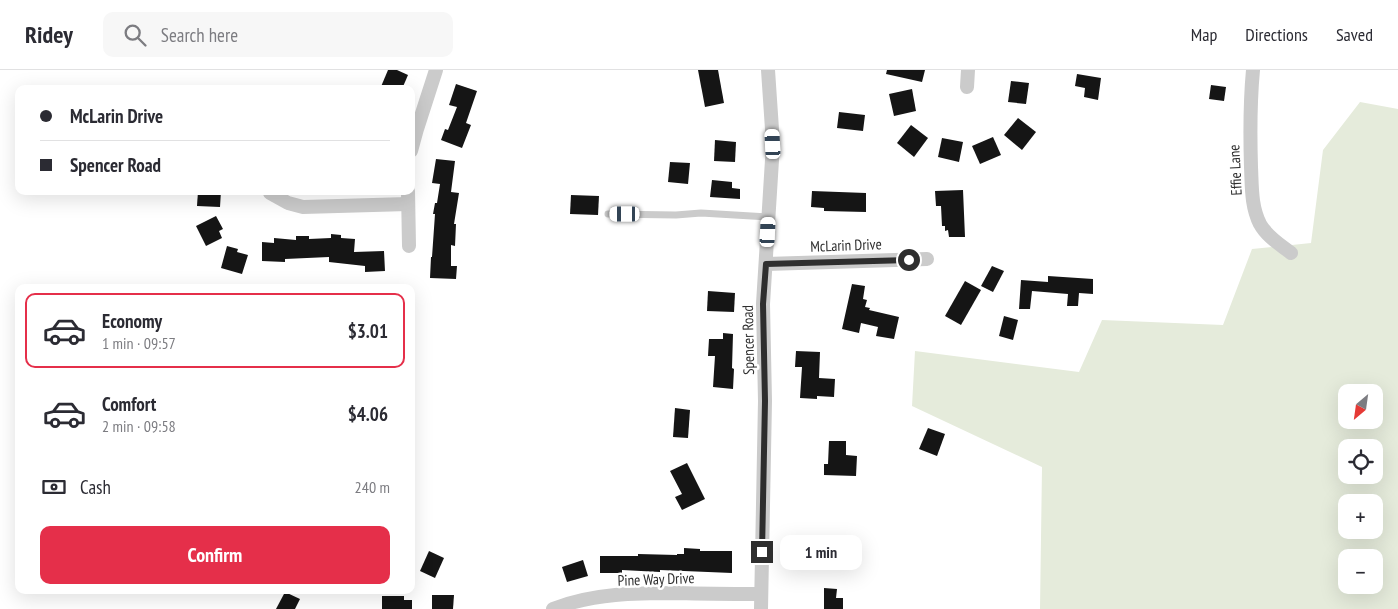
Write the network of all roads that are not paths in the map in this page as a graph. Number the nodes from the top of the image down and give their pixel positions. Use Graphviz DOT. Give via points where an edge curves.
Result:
graph roads {
  1 [pos="436,70"];
  2 [pos="768,70"];
  3 [pos="968,70"];
  4 [pos="1252,70"];
  5 [pos="967,87"];
  6 [pos="415,136"];
  7 [pos="274,195"];
  8 [pos="408,198"];
  9 [pos="608,214"];
  10 [pos="768,216"];
  11 [pos="409,246"];
  12 [pos="1291,253"];
  13 [pos="927,259"];
  14 [pos="766,264"];
  15 [pos="761,594"];
  16 [pos="553,609"];
  17 [pos="761,609"];
  1 -- 6 [label="street"];
  2 -- 10 [label="street, Spencer Road" via="773,144"];
  3 -- 5 [label="street"];
  4 -- 12 [label="street, Effie Lane" via="1250,142 1253,199 1261,226"];
  7 -- 8 [label="street" via="303,207"];
  8 -- 11 [label="street"];
  9 -- 10 [label="lane"];
  10 -- 14 [label="street, Spencer Road"];
  13 -- 14 [label="street, McLarin Drive"];
  14 -- 15 [label="street, Spencer Road"];
  15 -- 16 [label="street, Pine Way Drive" via="640,593 586,599"];
  15 -- 17 [label="street, Spencer Road"];
}
